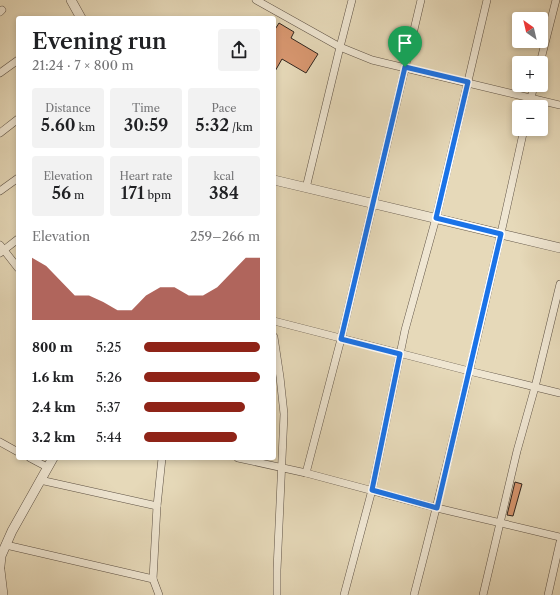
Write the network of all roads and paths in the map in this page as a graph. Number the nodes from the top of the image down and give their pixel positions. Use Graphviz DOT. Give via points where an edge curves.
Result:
graph roads {
  1 [pos="71,0"];
  2 [pos="256,0"];
  3 [pos="352,0"];
  4 [pos="421,0"];
  5 [pos="487,0"];
  6 [pos="556,0"];
  7 [pos="80,16"];
  8 [pos="340,47"];
  9 [pos="542,56"];
  10 [pos="16,61"];
  11 [pos="405,67"];
  12 [pos="0,73"];
  13 [pos="468,82"];
  14 [pos="532,92"];
  15 [pos="531,98"];
  16 [pos="560,105"];
  17 [pos="16,121"];
  18 [pos="0,133"];
  19 [pos="522,136"];
  20 [pos="16,179"];
  21 [pos="276,180"];
  22 [pos="306,188"];
  23 [pos="0,191"];
  24 [pos="373,204"];
  25 [pos="436,218"];
  26 [pos="501,234"];
  27 [pos="16,240"];
  28 [pos="560,248"];
  29 [pos="1,249"];
  30 [pos="16,266"];
  31 [pos="560,284"];
  32 [pos="276,322"];
  33 [pos="341,339"];
  34 [pos="276,350"];
  35 [pos="400,354"];
  36 [pos="469,371"];
  37 [pos="535,387"];
  38 [pos="560,393"];
  39 [pos="0,443"];
  40 [pos="16,451"];
  41 [pos="34,460"];
  42 [pos="52,460"];
  43 [pos="162,460"];
  44 [pos="247,460"];
  45 [pos="47,467"];
  46 [pos="282,468"];
  47 [pos="306,473"];
  48 [pos="40,480"];
  49 [pos="372,490"];
  50 [pos="157,506"];
  51 [pos="437,508"];
  52 [pos="500,522"];
  53 [pos="560,537"];
  54 [pos="560,542"];
  55 [pos="6,545"];
  56 [pos="1,555"];
  57 [pos="0,566"];
  58 [pos="0,570"];
  59 [pos="153,579"];
  60 [pos="3,595"];
  61 [pos="159,595"];
  62 [pos="277,595"];
  63 [pos="344,595"];
  64 [pos="414,595"];
  65 [pos="483,595"];
  66 [pos="548,595"];
  1 -- 7 [label="street"];
  2 -- 8 [label="street"];
  3 -- 8 [label="street"];
  4 -- 11 [label="street"];
  5 -- 13 [label="street"];
  6 -- 9 [label="street"];
  8 -- 11 [label="street" via="372,60"];
  8 -- 22 [label="street"];
  10 -- 12 [label="street"];
  11 -- 13 [label="street"];
  11 -- 24 [label="street"];
  13 -- 15 [label="street"];
  13 -- 25 [label="street"];
  14 -- 15 [label="street"];
  15 -- 16 [label="street"];
  17 -- 18 [label="street"];
  19 -- 26 [label="street"];
  20 -- 23 [label="street"];
  21 -- 22 [label="street"];
  22 -- 24 [label="street"];
  24 -- 25 [label="street"];
  24 -- 33 [label="street"];
  25 -- 26 [label="street"];
  25 -- 35 [label="street"];
  26 -- 28 [label="street"];
  26 -- 36 [label="street"];
  27 -- 29 [label="street"];
  29 -- 30 [label="street"];
  31 -- 37 [label="street"];
  32 -- 33 [label="street"];
  33 -- 35 [label="street"];
  33 -- 47 [label="street"];
  34 -- 46 [label="street" via="284,414"];
  35 -- 36 [label="street"];
  35 -- 49 [label="street"];
  36 -- 37 [label="street"];
  36 -- 51 [label="street"];
  37 -- 38 [label="street"];
  37 -- 52 [label="street"];
  39 -- 40 [label="street"];
  41 -- 45 [label="street"];
  42 -- 45 [label="street"];
  43 -- 50 [label="street"];
  44 -- 46 [label="street"];
  45 -- 48 [label="street"];
  46 -- 47 [label="street"];
  46 -- 62 [label="street"];
  47 -- 49 [label="street"];
  48 -- 50 [label="street"];
  48 -- 55 [label="street"];
  49 -- 51 [label="street"];
  49 -- 63 [label="street"];
  50 -- 59 [label="street"];
  51 -- 52 [label="street"];
  51 -- 64 [label="street"];
  52 -- 53 [label="street"];
  52 -- 65 [label="street"];
  54 -- 66 [label="street"];
  55 -- 56 [label="street"];
  55 -- 59 [label="street"];
  56 -- 57 [label="street"];
  58 -- 60 [label="street"];
  59 -- 61 [label="street"];
}
